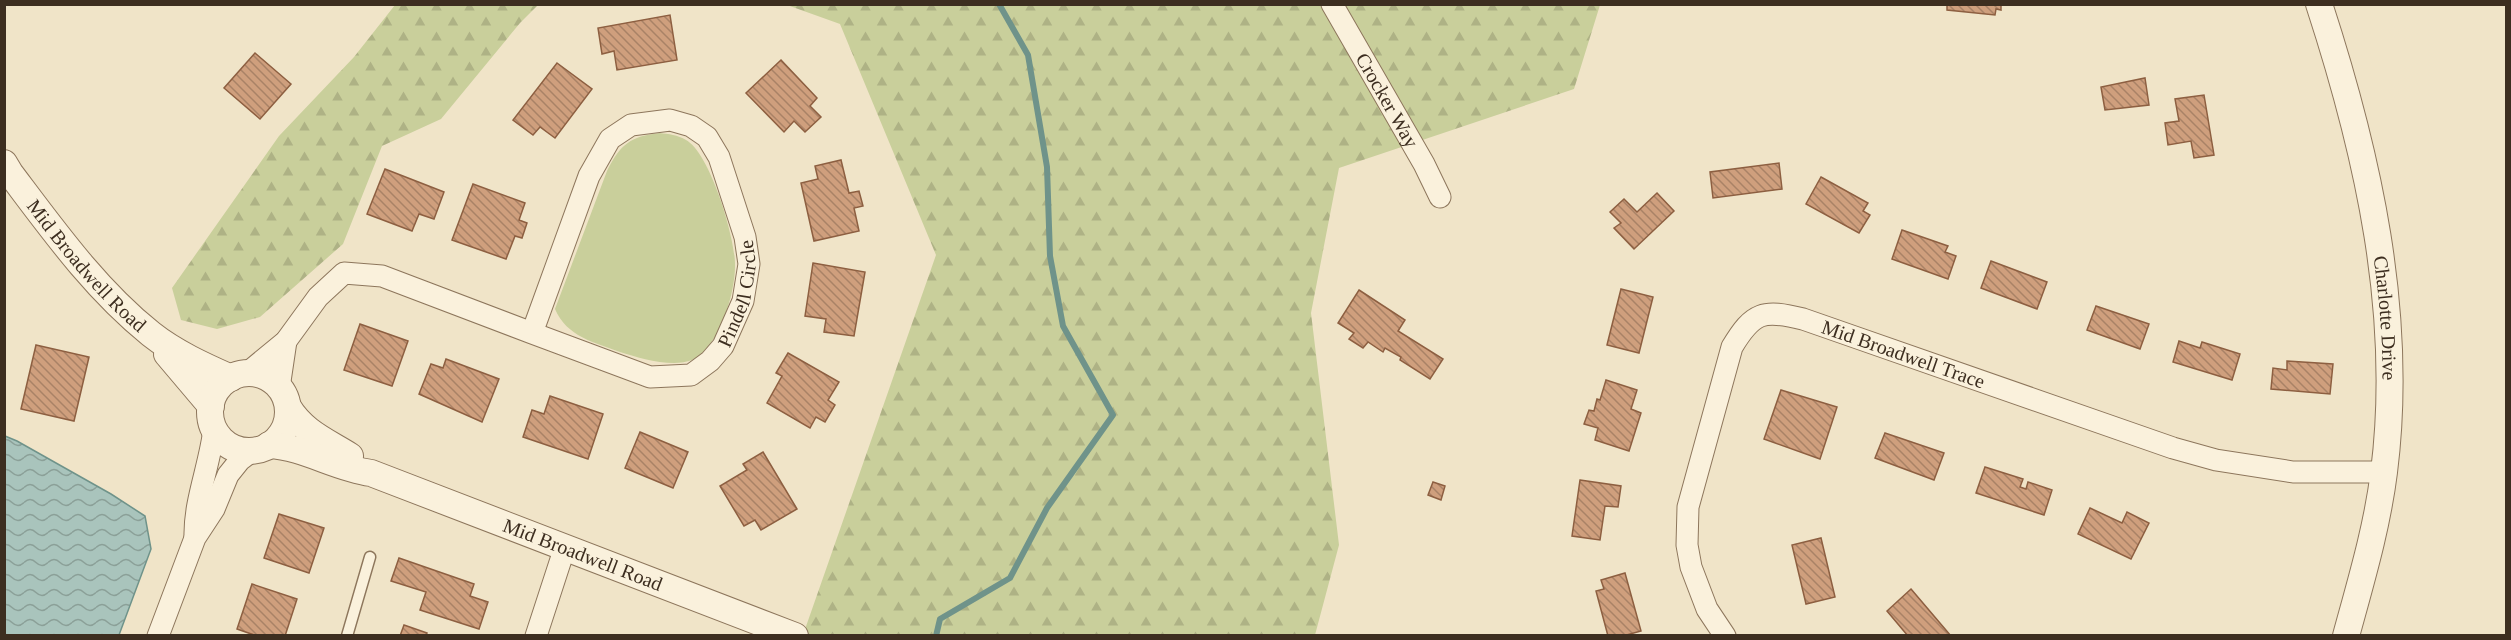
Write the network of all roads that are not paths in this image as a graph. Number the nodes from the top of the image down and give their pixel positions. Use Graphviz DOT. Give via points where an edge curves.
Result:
graph roads {
  1 [pos="1332,4"];
  2 [pos="2319,4"];
  3 [pos="4,163"];
  4 [pos="1440,197"];
  5 [pos="532,333"];
  6 [pos="152,335"];
  7 [pos="286,341"];
  8 [pos="238,376"];
  9 [pos="283,398"];
  10 [pos="212,418"];
  11 [pos="260,448"];
  12 [pos="2384,472"];
  13 [pos="371,473"];
  14 [pos="195,538"];
  15 [pos="565,547"];
  16 [pos="370,557"];
  17 [pos="159,636"];
  18 [pos="347,636"];
  19 [pos="536,636"];
  20 [pos="795,636"];
  21 [pos="1725,636"];
  22 [pos="2346,636"];
  1 -- 4 [label="street, Crocker Way"];
  2 -- 12 [label="street, Charlotte Drive" via="2343,80 2371,198 2382,270 2389,334"];
  3 -- 6 [label="street, Mid Broadwell Road" via="72,255"];
  5 -- 5 [label="street, Pindell Circle" via="650,377 691,375 716,354 743,301 749,264 745,237 719,157 707,137 691,126 670,120 631,125 610,139 589,176"];
  5 -- 7 [label="street, Pindell Circle" via="382,276 344,273 318,297"];
  6 -- 8 [label="street, Mid Broadwell Road" via="194,360"];
  6 -- 10 [label="street, Mid Broadwell Road"];
  7 -- 8 [label="street, Pindell Circle"];
  7 -- 9 [label="street, Pindell Circle"];
  8 -- 9 [label="street" via="265,377"];
  8 -- 10 [label="street" via="218,388"];
  9 -- 11 [label="street" via="287,419 283,431"];
  9 -- 13 [label="street, Mid Broadwell Road" via="294,418 308,431"];
  10 -- 11 [label="street" via="227,445 239,450"];
  10 -- 14 [label="street" via="211,456 195,520"];
  11 -- 13 [label="street, Mid Broadwell Road" via="285,446 346,469"];
  11 -- 14 [label="street" via="240,460 228,475 214,509"];
  12 -- 21 [label="street, Mid Broadwell Trace" via="2293,472 2216,460 1803,319 1769,313 1750,321 1732,347 1688,507 1691,567 1707,609"];
  12 -- 22 [label="street, Charlotte Drive" via="2373,534"];
  13 -- 15 [label="street, Mid Broadwell Road"];
  14 -- 17 [label="street"];
  15 -- 19 [label="street"];
  15 -- 20 [label="street, Mid Broadwell Road"];
  16 -- 18 [label="lane"];
}
